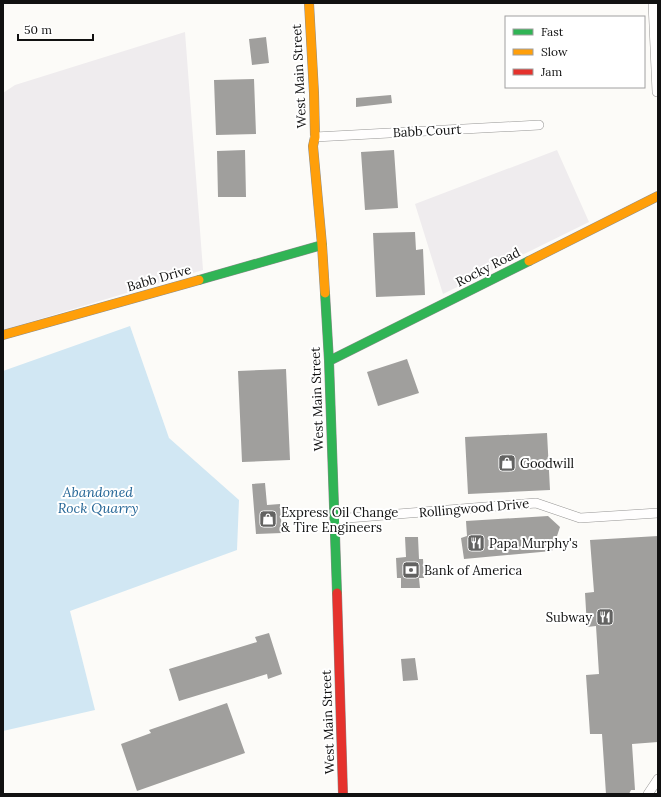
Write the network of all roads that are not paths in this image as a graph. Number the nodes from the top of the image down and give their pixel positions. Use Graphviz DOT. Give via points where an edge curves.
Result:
graph roads {
  1 [pos="309,3"];
  2 [pos="653,3"];
  3 [pos="657,92"];
  4 [pos="539,124"];
  5 [pos="315,137"];
  6 [pos="658,196"];
  7 [pos="322,245"];
  8 [pos="3,335"];
  9 [pos="329,361"];
  10 [pos="658,513"];
  11 [pos="335,519"];
  12 [pos="658,779"];
  13 [pos="343,794"];
  14 [pos="648,794"];
  1 -- 5 [label="main road, West Main Street"];
  2 -- 3 [label="street"];
  4 -- 5 [label="street, Babb Court"];
  5 -- 7 [label="main road, West Main Street" via="313,146"];
  6 -- 9 [label="main road, Rocky Road"];
  7 -- 8 [label="main road, Babb Drive"];
  7 -- 9 [label="main road, West Main Street"];
  9 -- 11 [label="main road, West Main Street"];
  10 -- 11 [label="street, Rollingwood Drive" via="580,518 536,503"];
  11 -- 13 [label="main road, West Main Street"];
  12 -- 14 [label="street"];
}
